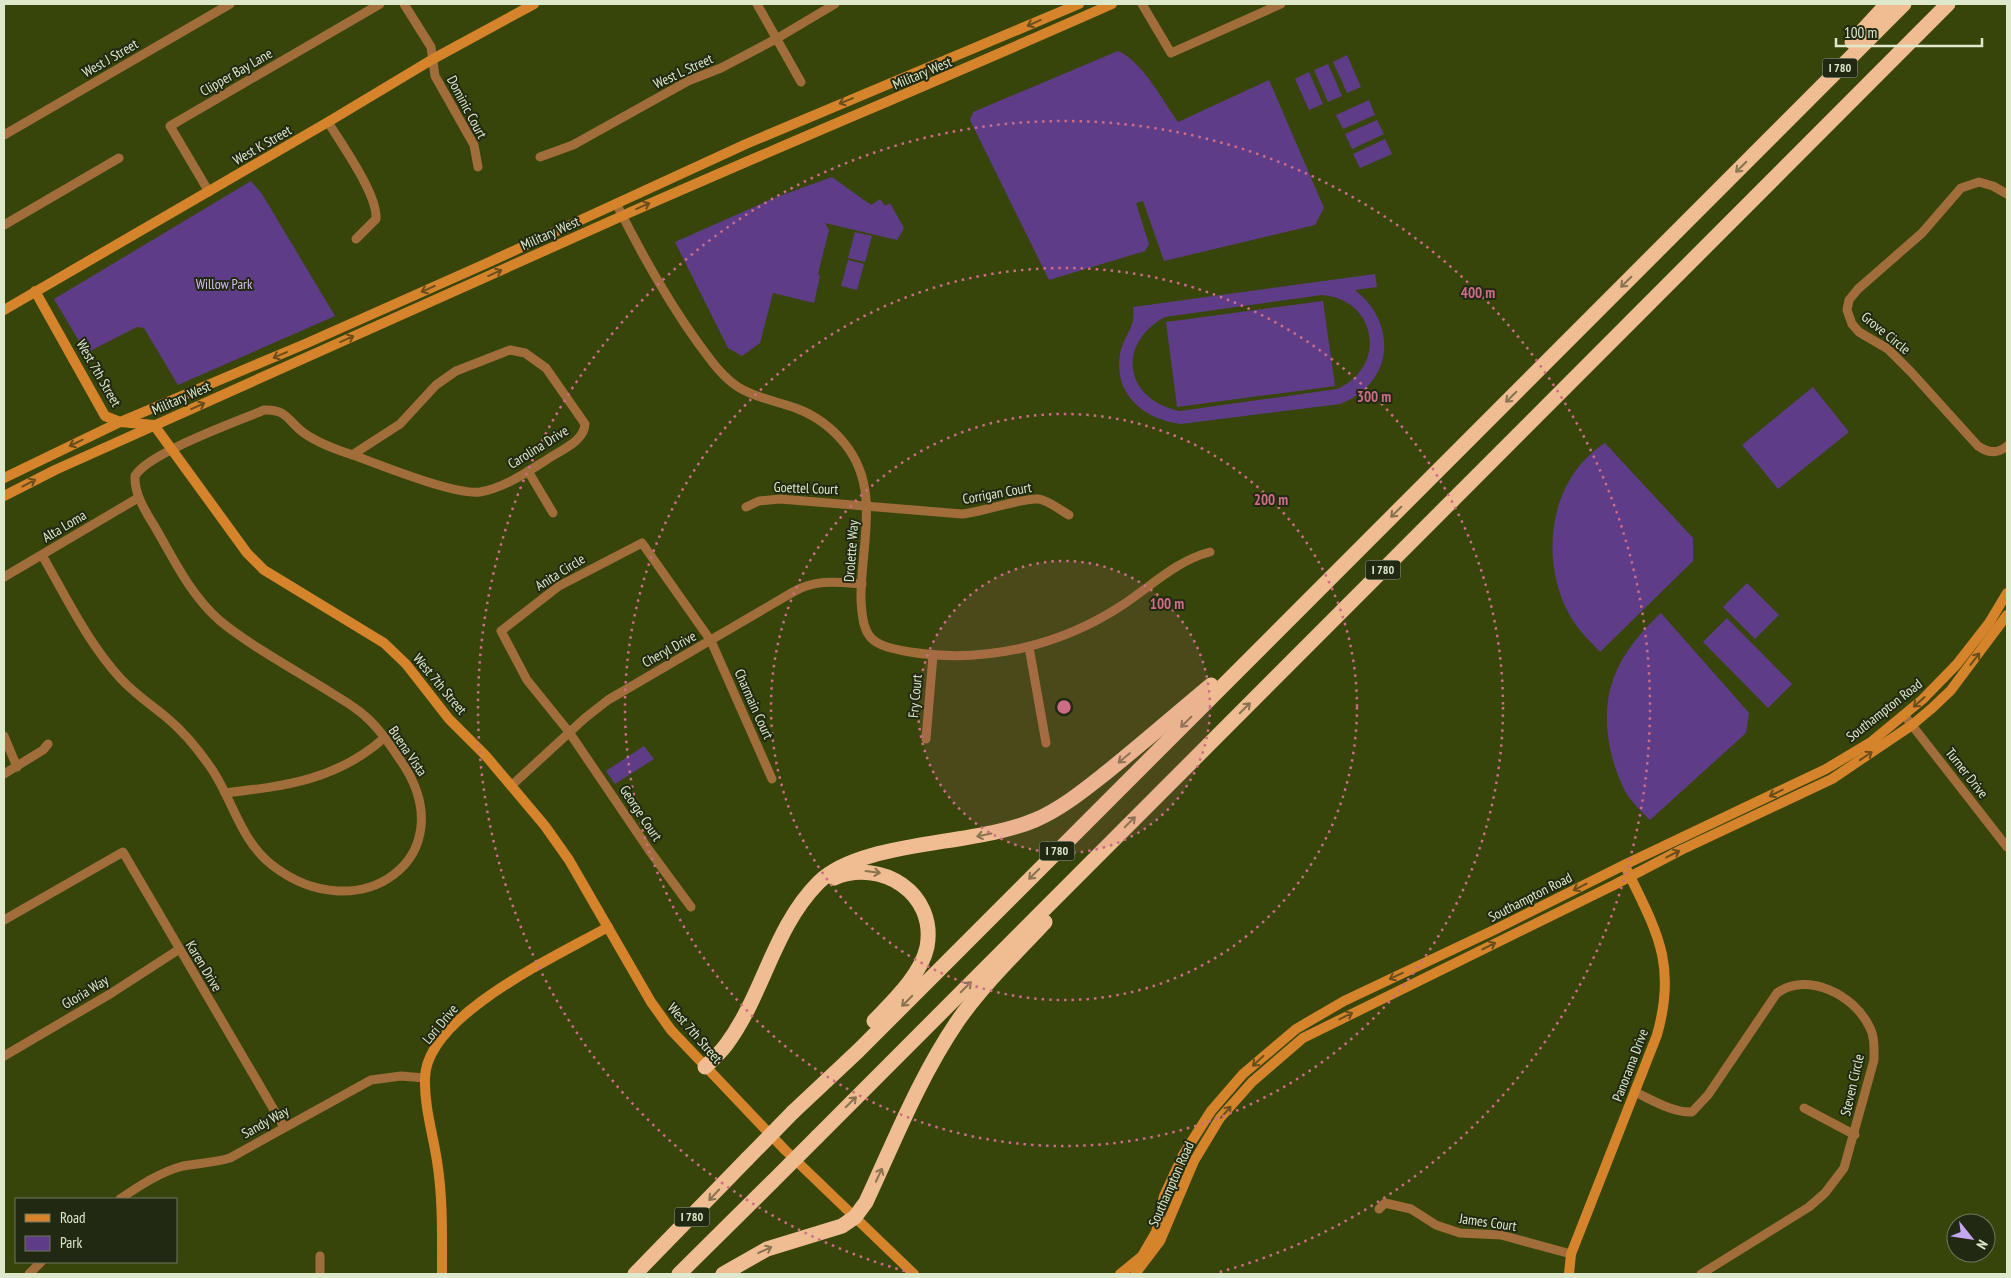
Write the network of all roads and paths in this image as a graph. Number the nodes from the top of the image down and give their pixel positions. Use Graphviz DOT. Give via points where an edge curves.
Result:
graph roads {
  1 [pos="230,4"];
  2 [pos="380,4"];
  3 [pos="404,4"];
  4 [pos="534,4"];
  5 [pos="757,4"];
  6 [pos="836,4"];
  7 [pos="1079,4"];
  8 [pos="1109,4"];
  9 [pos="1142,4"];
  10 [pos="1281,4"];
  11 [pos="1887,4"];
  12 [pos="1904,4"];
  13 [pos="1948,4"];
  14 [pos="776,39"];
  15 [pos="433,59"];
  16 [pos="801,82"];
  17 [pos="328,122"];
  18 [pos="1775,133"];
  19 [pos="4,135"];
  20 [pos="540,157"];
  21 [pos="119,158"];
  22 [pos="478,167"];
  23 [pos="208,192"];
  24 [pos="2007,194"];
  25 [pos="617,205"];
  26 [pos="622,216"];
  27 [pos="4,225"];
  28 [pos="356,238"];
  29 [pos="35,291"];
  30 [pos="4,310"];
  31 [pos="120,422"];
  32 [pos="154,426"];
  33 [pos="2007,446"];
  34 [pos="173,450"];
  35 [pos="352,455"];
  36 [pos="528,471"];
  37 [pos="4,478"];
  38 [pos="4,496"];
  39 [pos="138,498"];
  40 [pos="867,505"];
  41 [pos="746,507"];
  42 [pos="553,513"];
  43 [pos="1068,515"];
  44 [pos="1210,552"];
  45 [pos="42,555"];
  46 [pos="4,577"];
  47 [pos="862,584"];
  48 [pos="2007,593"];
  49 [pos="2007,615"];
  50 [pos="1270,638"];
  51 [pos="710,641"];
  52 [pos="1028,647"];
  53 [pos="933,655"];
  54 [pos="1904,715"];
  55 [pos="1912,725"];
  56 [pos="569,732"];
  57 [pos="4,736"];
  58 [pos="384,738"];
  59 [pos="926,739"];
  60 [pos="1046,743"];
  61 [pos="48,744"];
  62 [pos="17,767"];
  63 [pos="4,774"];
  64 [pos="772,779"];
  65 [pos="511,786"];
  66 [pos="225,793"];
  67 [pos="1113,839"];
  68 [pos="2007,848"];
  69 [pos="1624,865"];
  70 [pos="1629,876"];
  71 [pos="812,892"];
  72 [pos="692,907"];
  73 [pos="4,920"];
  74 [pos="608,927"];
  75 [pos="178,950"];
  76 [pos="4,1056"];
  77 [pos="842,1063"];
  78 [pos="705,1067"];
  79 [pos="424,1078"];
  80 [pos="1635,1092"];
  81 [pos="1804,1108"];
  82 [pos="284,1127"];
  83 [pos="1855,1134"];
  84 [pos="122,1198"];
  85 [pos="1379,1209"];
  86 [pos="855,1217"];
  87 [pos="1571,1254"];
  88 [pos="320,1256"];
  89 [pos="40,1263"];
  90 [pos="29,1274"];
  91 [pos="320,1274"];
  92 [pos="442,1274"];
  93 [pos="635,1274"];
  94 [pos="680,1274"];
  95 [pos="723,1274"];
  96 [pos="914,1274"];
  97 [pos="1120,1274"];
  98 [pos="1136,1274"];
  99 [pos="1569,1274"];
  100 [pos="1701,1274"];
  1 -- 19 [label="street, West J Street"];
  2 -- 23 [label="street, Clipper Bay Lane" via="170,126"];
  3 -- 15 [label="street, Dominic Court"];
  4 -- 15 [label="street, West K Street"];
  5 -- 14 [label="street"];
  6 -- 14 [label="street, West L Street"];
  7 -- 25 [label="street, Military West, one-way" via="820,112"];
  26 -- 8 [label="street, Military West, one-way"];
  9 -- 10 [label="street" via="1171,54"];
  11 -- 18 [label="highway" via="1824,72"];
  12 -- 18 [label="highway, I 780"];
  67 -- 13 [label="highway, I 780, one-way"];
  14 -- 16 [label="street"];
  14 -- 20 [label="street, West L Street" via="688,81 573,145"];
  15 -- 17 [label="street, West K Street"];
  15 -- 22 [label="street, Dominic Court" via="435,76 474,145"];
  17 -- 23 [label="street, West K Street"];
  17 -- 28 [label="street" via="377,209 376,219"];
  18 -- 50 [label="highway, I 780, one-way"];
  21 -- 27 [label="street"];
  23 -- 29 [label="street, West K Street"];
  24 -- 33 [label="street, Grove Circle" via="1979,182 1961,188 1922,234 1858,289 1849,300 1847,310 1856,329 1888,349 1978,446 1996,452"];
  25 -- 26 [label="street, Drolette Way"];
  25 -- 31 [label="street, Military West, one-way" via="305,344"];
  32 -- 26 [label="street, Military West, one-way"];
  26 -- 40 [label="street, Drolette Way" via="653,274 717,368 744,391 810,414 838,436 859,465"];
  29 -- 30 [label="street, West K Street"];
  29 -- 31 [label="street, West 7th Street" via="105,416"];
  31 -- 32 [label="street, West 7th Street"];
  31 -- 37 [label="street, Military West, one-way"];
  32 -- 34 [label="street, West 7th Street"];
  38 -- 32 [label="street, Military West, one-way"];
  34 -- 35 [label="street, Carolina Drive" via="264,410 275,409 304,433"];
  34 -- 39 [label="street, Buena Vista" via="138,471 134,480"];
  34 -- 65 [label="street, West 7th Street" via="247,553 264,570 384,643 406,664 449,718"];
  35 -- 36 [label="street, Carolina Drive" via="463,491 495,488"];
  35 -- 36 [label="street, Carolina Drive" via="400,424 436,385 456,370 510,350 525,353 546,368 585,424 577,440"];
  36 -- 42 [label="street"];
  39 -- 45 [label="street, Alta Loma"];
  39 -- 58 [label="street, Buena Vista" via="182,575 210,611 227,626 354,707"];
  40 -- 41 [label="street, Goettel Court" via="780,498"];
  40 -- 43 [label="street, Corrigan Court" via="962,514 981,513 1040,499"];
  40 -- 47 [label="street, Drolette Way"];
  44 -- 52 [label="street, Drolette Way" via="1193,556 1095,621"];
  45 -- 46 [label="street, Alta Loma"];
  45 -- 66 [label="street, Buena Vista" via="109,666 136,694 179,729 212,769"];
  47 -- 51 [label="street, Cheryl Drive" via="812,583"];
  47 -- 53 [label="street, Drolette Way" via="861,602 870,639 878,645"];
  48 -- 54 [label="street, Southampton Road, one-way" via="1957,664"];
  55 -- 49 [label="street, Southampton Road, one-way" via="1951,690"];
  50 -- 71 [label="highway, one-way" via="1086,788 1044,815 988,835 858,859 838,868 819,882"];
  50 -- 77 [label="highway, I 780, one-way" via="865,1044"];
  51 -- 56 [label="street, Cheryl Drive" via="608,700"];
  51 -- 56 [label="street, Anita Circle" via="642,543 559,586 501,631 526,680"];
  51 -- 64 [label="street, Charmain Court"];
  52 -- 53 [label="street, Drolette Way" via="981,656"];
  52 -- 60 [label="street"];
  53 -- 59 [label="street, Fry Court"];
  54 -- 55 [label="street, Turner Drive"];
  54 -- 69 [label="street, Southampton Road, one-way" via="1871,742 1826,769"];
  55 -- 68 [label="street, Turner Drive"];
  70 -- 55 [label="street, Southampton Road, one-way" via="1832,779"];
  56 -- 65 [label="street, Cheryl Drive"];
  56 -- 72 [label="street, George Court"];
  57 -- 62 [label="street"];
  58 -- 66 [label="street" via="359,757 320,776 279,787"];
  58 -- 66 [label="street, Buena Vista" via="417,788 422,817 414,848 406,862 382,883 368,889 352,892 324,890 272,865 248,840"];
  61 -- 62 [label="street"];
  62 -- 63 [label="street"];
  65 -- 74 [label="street, West 7th Street" via="564,853"];
  86 -- 67 [label="highway, one-way" via="866,1202 926,1074 958,1021 1073,892"];
  94 -- 67 [label="highway, I 780, one-way, bridge"];
  69 -- 70 [label="street, Panorama Drive"];
  69 -- 97 [label="street, Southampton Road, one-way" via="1344,1001 1296,1029 1270,1050 1243,1074 1194,1137 1164,1196 1156,1232 1142,1256"];
  70 -- 80 [label="street, Panorama Drive" via="1657,931 1666,984 1665,1008"];
  98 -- 70 [label="street, Southampton Road, one-way" via="1160,1242 1179,1194 1220,1118 1277,1058 1303,1038 1343,1017"];
  71 -- 77 [label="highway, one-way" via="840,876 865,871 880,873 896,879 910,892 924,915 928,931 921,964 851,1046"];
  71 -- 78 [label="highway" via="796,908 783,929 726,1045"];
  73 -- 75 [label="street, Karen Drive" via="123,852"];
  74 -- 78 [label="street, West 7th Street" via="651,1002 671,1030"];
  74 -- 79 [label="street, Lori Drive" via="520,977 464,1014 439,1042"];
  75 -- 76 [label="street, Gloria Way"];
  75 -- 82 [label="street, Karen Drive"];
  77 -- 93 [label="highway, I 780, one-way, bridge"];
  78 -- 86 [label="street, West 7th Street"];
  79 -- 82 [label="street, Sandy Way" via="401,1076 371,1080"];
  79 -- 92 [label="street, Lori Drive" via="440,1188"];
  80 -- 83 [label="street, Steven Circle" via="1692,1112 1708,1095 1777,993 1784,988 1817,984 1855,1007 1870,1026 1874,1060"];
  80 -- 87 [label="street, Panorama Drive"];
  81 -- 83 [label="street"];
  82 -- 84 [label="street, Sandy Way" via="230,1158 211,1164 183,1166 157,1176"];
  83 -- 100 [label="street, Steven Circle" via="1844,1168 1814,1202"];
  85 -- 87 [label="street, James Court" via="1384,1203 1402,1205 1436,1225 1460,1233 1501,1235"];
  95 -- 86 [label="highway, one-way" via="767,1249 842,1226"];
  86 -- 96 [label="street"];
  87 -- 99 [label="street, Panorama Drive"];
  88 -- 91 [label="street"];
  89 -- 90 [label="street"];
}
